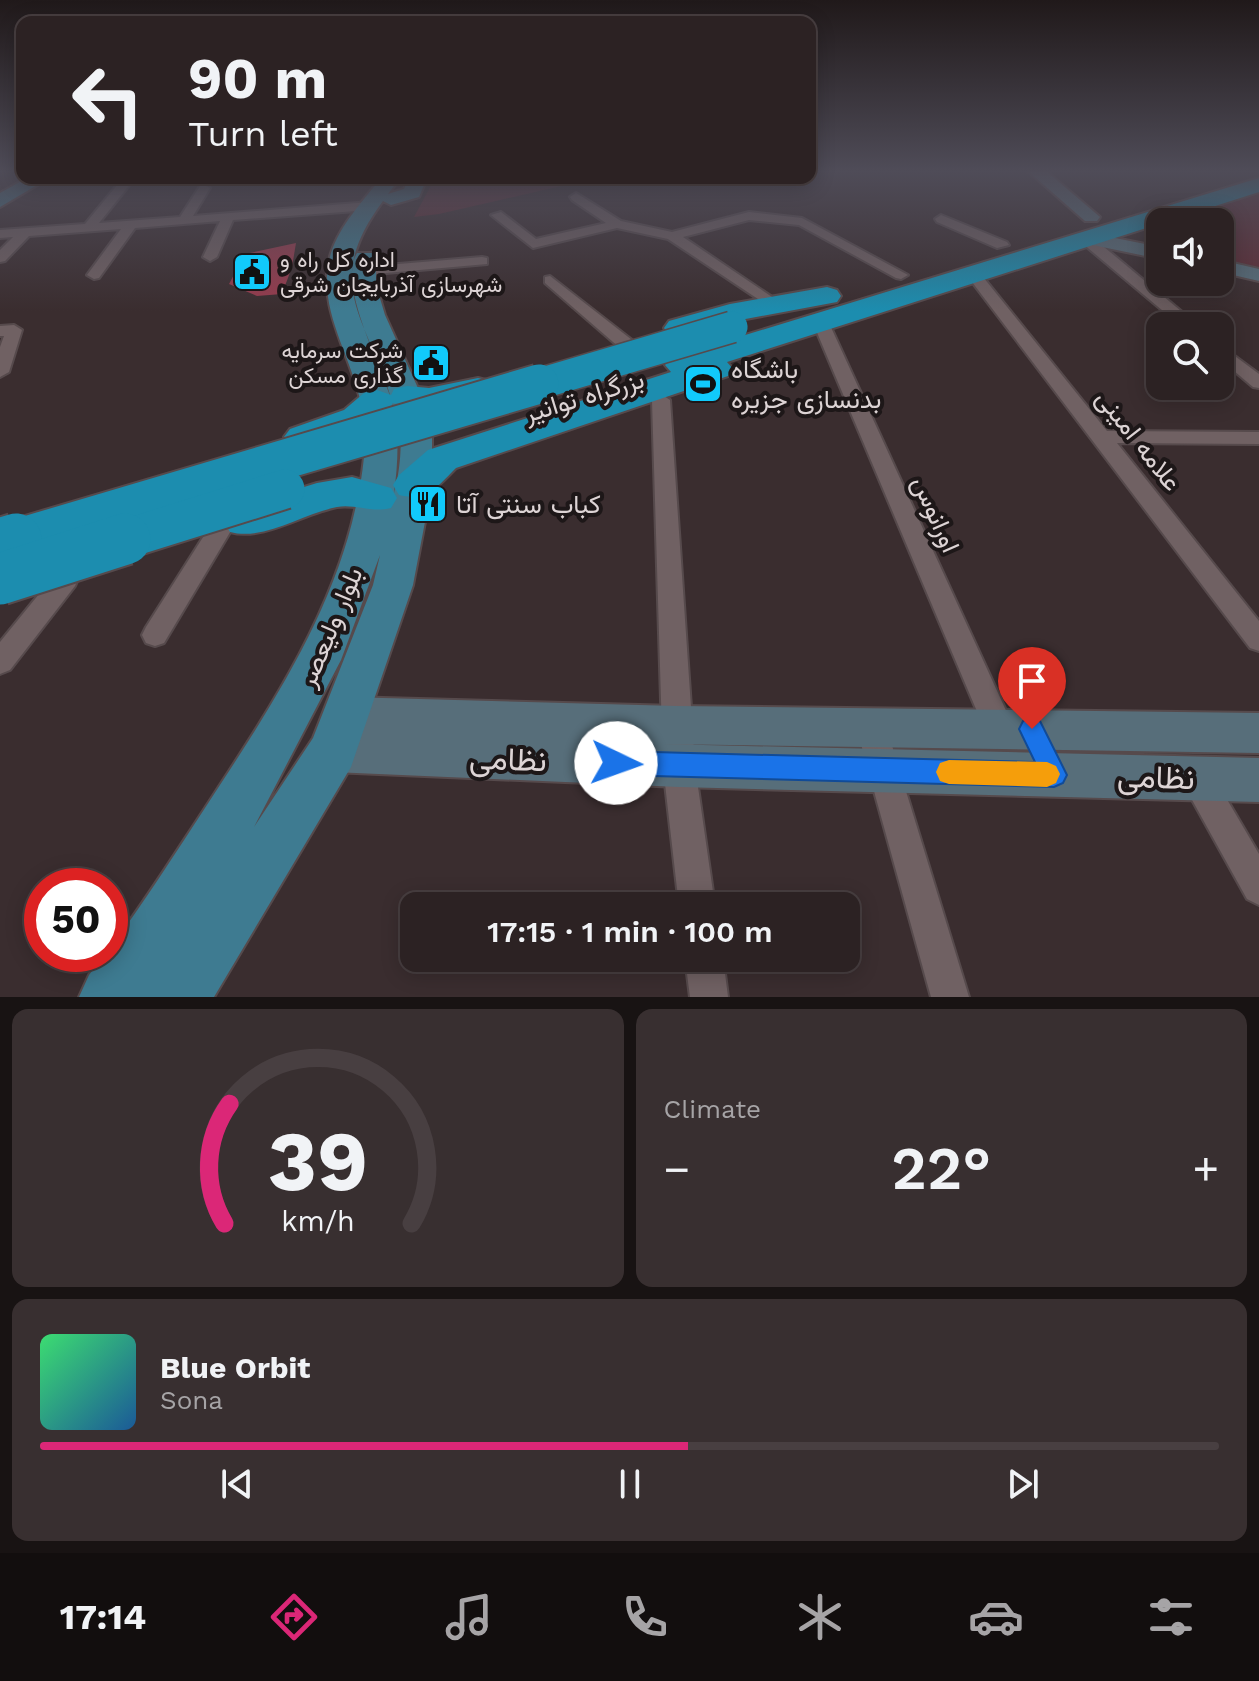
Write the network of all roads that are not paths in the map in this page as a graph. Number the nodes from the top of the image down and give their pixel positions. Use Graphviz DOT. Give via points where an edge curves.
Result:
graph roads {
  1 [pos="228,217"];
  2 [pos="97,218"];
  3 [pos="217,218"];
  4 [pos="365,218"];
  5 [pos="377,218"];
  6 [pos="500,218"];
  7 [pos="607,218"];
  8 [pos="743,218"];
  9 [pos="762,218"];
  10 [pos="1077,218"];
  11 [pos="1126,218"];
  12 [pos="1157,218"];
  13 [pos="185,219"];
  14 [pos="941,219"];
  15 [pos="131,224"];
  16 [pos="617,224"];
  17 [pos="89,227"];
  18 [pos="1121,229"];
  19 [pos="25,232"];
  20 [pos="1090,232"];
  21 [pos="0,234"];
  22 [pos="672,236"];
  23 [pos="1146,244"];
  24 [pos="1002,245"];
  25 [pos="1146,248"];
  26 [pos="210,257"];
  27 [pos="0,258"];
  28 [pos="482,261"];
  29 [pos="1234,269"];
  30 [pos="363,271"];
  31 [pos="94,275"];
  32 [pos="901,275"];
  33 [pos="974,275"];
  34 [pos="1259,275"];
  35 [pos="550,280"];
  36 [pos="773,304"];
  37 [pos="1176,312"];
  38 [pos="820,315"];
  39 [pos="6,330"];
  40 [pos="626,344"];
  41 [pos="1234,362"];
  42 [pos="0,372"];
  43 [pos="1259,383"];
  44 [pos="457,395"];
  45 [pos="392,399"];
  46 [pos="661,400"];
  47 [pos="1102,437"];
  48 [pos="298,438"];
  49 [pos="1259,438"];
  50 [pos="486,442"];
  51 [pos="395,492"];
  52 [pos="317,497"];
  53 [pos="0,525"];
  54 [pos="220,529"];
  55 [pos="0,544"];
  56 [pos="0,579"];
  57 [pos="66,579"];
  58 [pos="0,600"];
  59 [pos="155,635"];
  60 [pos="1259,640"];
  61 [pos="0,662"];
  62 [pos="871,726"];
  63 [pos="1015,728"];
  64 [pos="1259,733"];
  65 [pos="340,734"];
  66 [pos="678,746"];
  67 [pos="883,770"];
  68 [pos="1054,775"];
  69 [pos="1197,778"];
  70 [pos="1259,780"];
  71 [pos="1258,884"];
  72 [pos="695,892"];
  73 [pos="706,972"];
  74 [pos="111,997"];
  75 [pos="178,997"];
  76 [pos="709,997"];
  77 [pos="950,997"];
  1 -- 26 [label="street"];
  2 -- 17 [label="street"];
  3 -- 13 [label="street"];
  4 -- 45 [label="main road, بلوار ولیعصر" via="342,254 339,273 347,320"];
  5 -- 30 [label="main road, بلوار ولیعصر"];
  6 -- 16 [label="street" via="533,244"];
  7 -- 16 [label="street"];
  8 -- 22 [label="street"];
  9 -- 32 [label="street" via="802,222"];
  10 -- 20 [label="main road"];
  11 -- 20 [label="highway, بزرگراه توانیر"];
  12 -- 18 [label="highway, بزرگراه توانیر"];
  13 -- 15 [label="street"];
  14 -- 24 [label="street"];
  15 -- 17 [label="street"];
  15 -- 31 [label="street"];
  16 -- 22 [label="street"];
  17 -- 19 [label="street"];
  18 -- 20 [label="highway, بزرگراه توانیر"];
  18 -- 23 [label="main road"];
  19 -- 21 [label="street"];
  19 -- 27 [label="street"];
  20 -- 24 [label="highway, بزرگراه توانیر"];
  20 -- 25 [label="main road"];
  20 -- 33 [label="highway, بزرگراه توانیر"];
  20 -- 37 [label="street"];
  22 -- 36 [label="street"];
  24 -- 32 [label="highway, بزرگراه توانیر"];
  28 -- 30 [label="street"];
  29 -- 34 [label="main road"];
  30 -- 45 [label="main road, بلوار ولیعصر"];
  32 -- 38 [label="highway, بزرگراه توانیر"];
  33 -- 38 [label="highway, بزرگراه توانیر"];
  33 -- 47 [label="street, علامه امینی"];
  35 -- 40 [label="street"];
  36 -- 38 [label="highway"];
  36 -- 40 [label="highway"];
  38 -- 50 [label="highway" via="730,365"];
  38 -- 55 [label="highway, بزرگراه توانیر, bridge" via="732,327"];
  38 -- 56 [label="highway, بزرگراه توانیر, bridge" via="682,365"];
  38 -- 63 [label="street, اورانوس"];
  39 -- 42 [label="street"];
  40 -- 44 [label="highway"];
  41 -- 43 [label="street"];
  44 -- 45 [label="highway"];
  44 -- 50 [label="highway" via="447,409 450,423 463,436"];
  45 -- 48 [label="highway" via="357,418"];
  45 -- 51 [label="main road, بلوار ولیعصر" via="416,432"];
  46 -- 66 [label="street"];
  47 -- 49 [label="street"];
  47 -- 60 [label="street, علامه امینی"];
  48 -- 52 [label="highway" via="319,446 330,459 330,477"];
  48 -- 53 [label="highway"];
  50 -- 51 [label="highway" via="442,459"];
  51 -- 52 [label="highway"];
  51 -- 65 [label="main road, بلوار ولیعصر" via="393,585"];
  51 -- 74 [label="main road, بلوار ولیعصر" via="292,713 140,962"];
  52 -- 54 [label="highway"];
  54 -- 57 [label="highway"];
  54 -- 59 [label="street"];
  57 -- 58 [label="highway"];
  57 -- 61 [label="street"];
  62 -- 63 [label="main road, نظامی"];
  62 -- 66 [label="main road, نظامی"];
  62 -- 67 [label="street"];
  63 -- 64 [label="main road, نظامی"];
  63 -- 68 [label="main road"];
  65 -- 66 [label="main road, نظامی"];
  65 -- 75 [label="main road, بلوار ولیعصر"];
  66 -- 67 [label="main road, نظامی"];
  66 -- 72 [label="street"];
  67 -- 68 [label="main road, نظامی"];
  67 -- 77 [label="street"];
  68 -- 69 [label="main road, نظامی"];
  69 -- 70 [label="main road, نظامی"];
  69 -- 71 [label="street"];
  73 -- 76 [label="street"];
}
